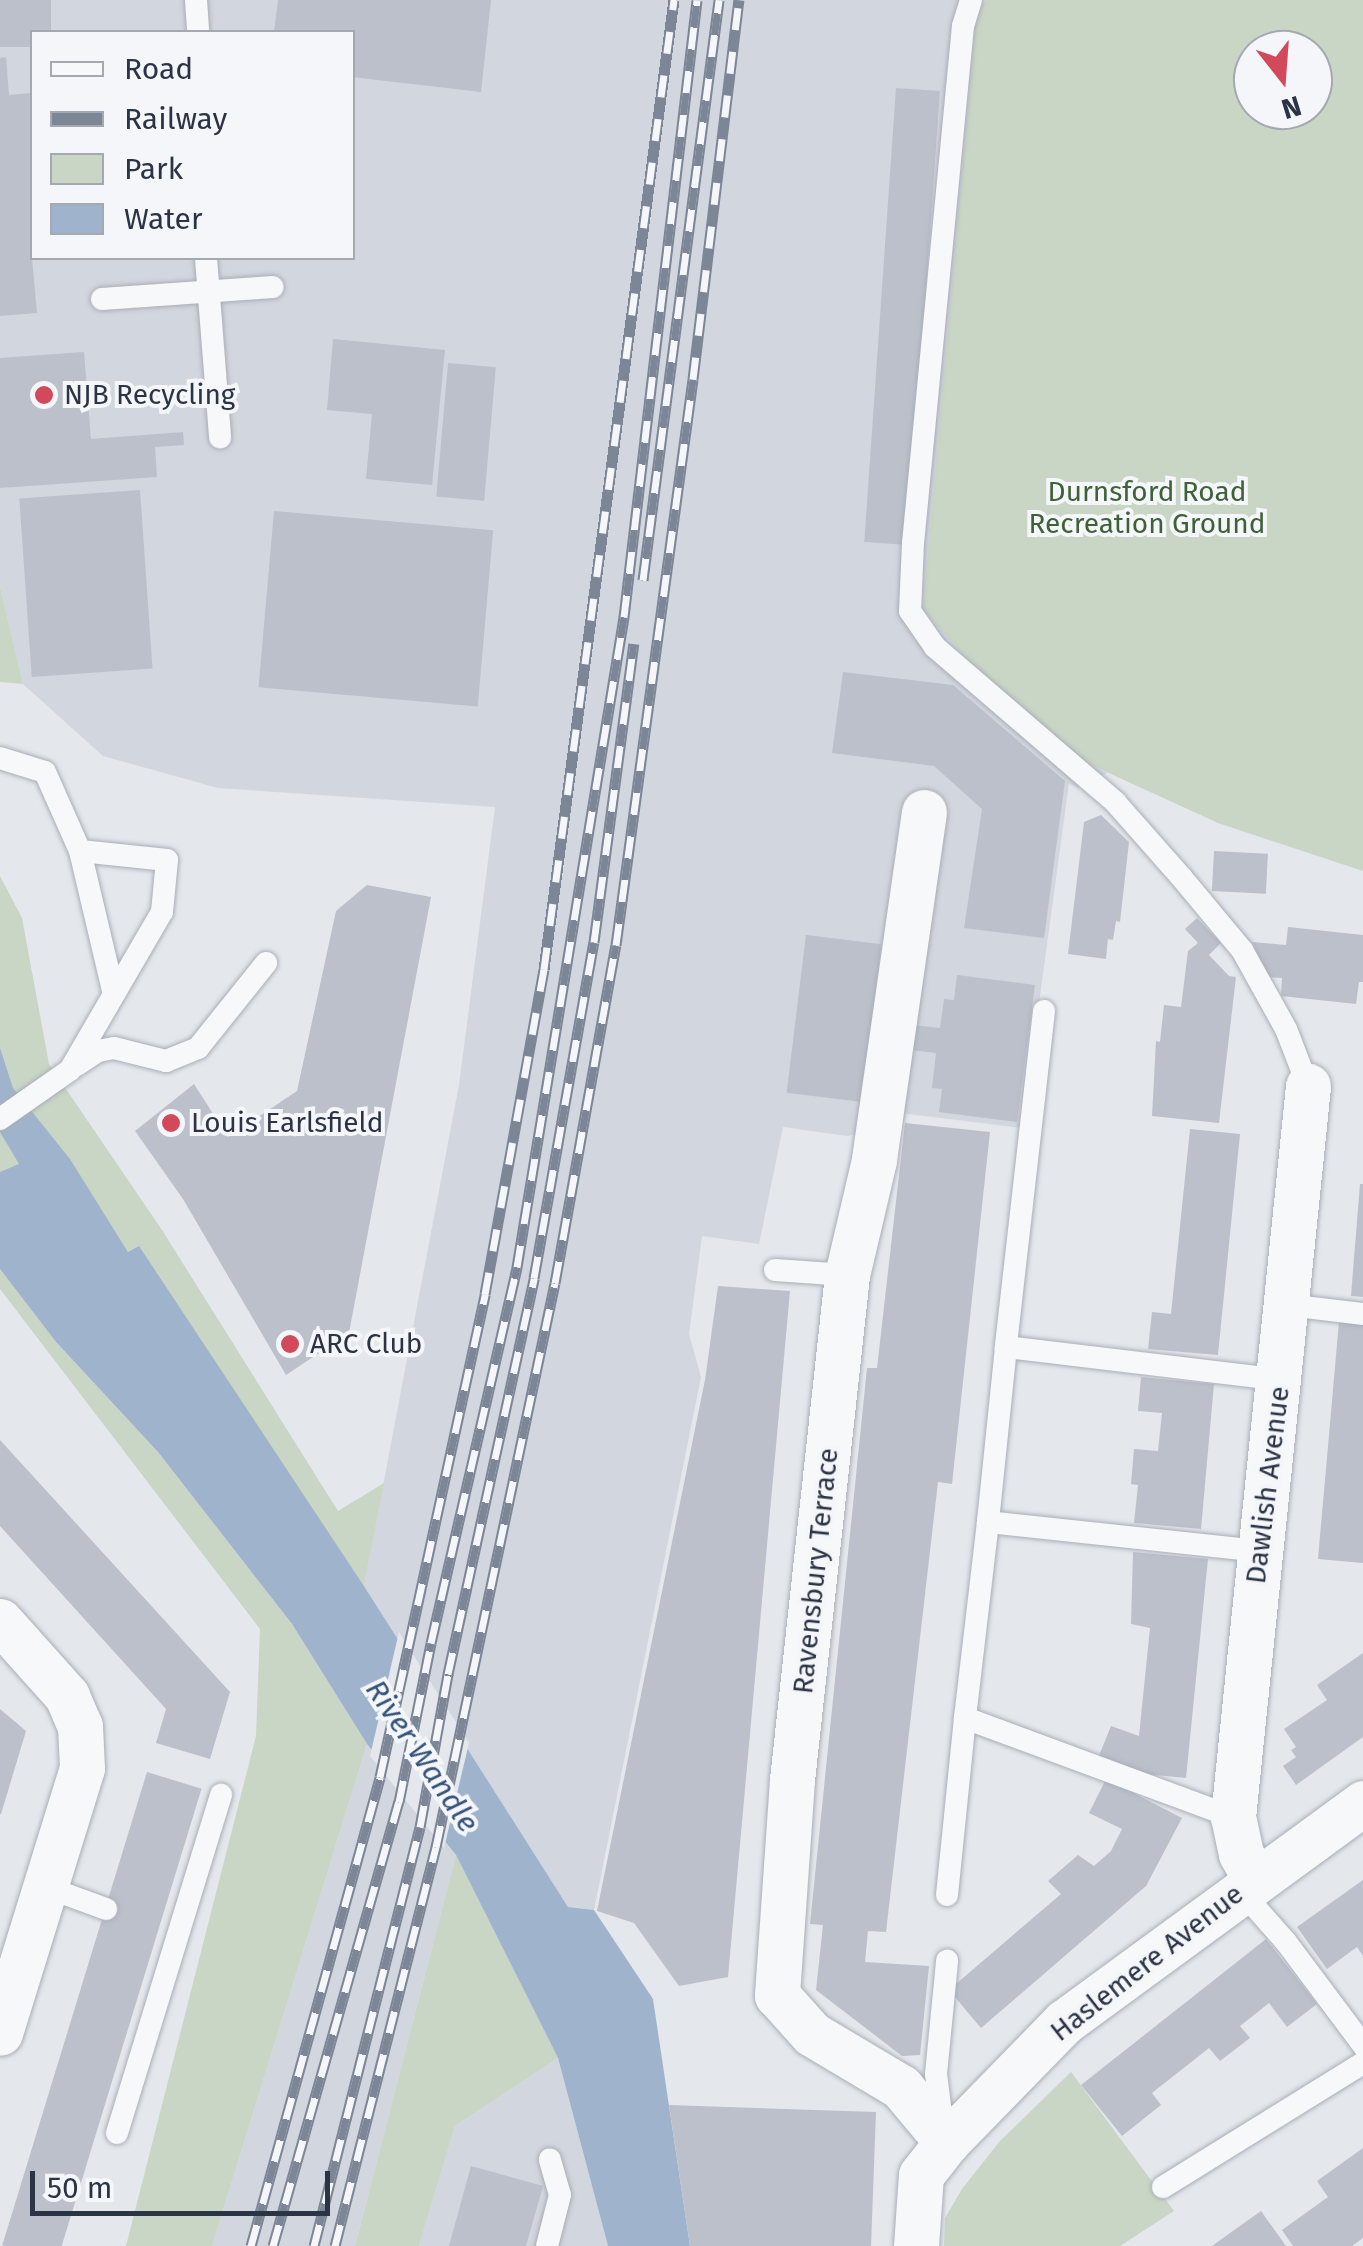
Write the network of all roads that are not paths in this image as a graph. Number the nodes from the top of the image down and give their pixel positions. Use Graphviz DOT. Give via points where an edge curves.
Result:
graph roads {
  1 [pos="196,0"];
  2 [pos="969,2"];
  3 [pos="198,30"];
  4 [pos="206,260"];
  5 [pos="273,286"];
  6 [pos="208,295"];
  7 [pos="102,299"];
  8 [pos="220,437"];
  9 [pos="0,758"];
  10 [pos="924,812"];
  11 [pos="80,851"];
  12 [pos="266,963"];
  13 [pos="112,991"];
  14 [pos="1044,1010"];
  15 [pos="70,1070"];
  16 [pos="1308,1086"];
  17 [pos="0,1119"];
  18 [pos="775,1270"];
  19 [pos="847,1275"];
  20 [pos="1287,1305"];
  21 [pos="1363,1314"];
  22 [pos="1006,1346"];
  23 [pos="1281,1380"];
  24 [pos="988,1522"];
  25 [pos="1259,1551"];
  26 [pos="0,1621"];
  27 [pos="965,1718"];
  28 [pos="221,1795"];
  29 [pos="1363,1803"];
  30 [pos="1233,1817"];
  31 [pos="1248,1885"];
  32 [pos="46,1887"];
  33 [pos="947,1896"];
  34 [pos="106,1909"];
  35 [pos="947,1962"];
  36 [pos="0,2033"];
  37 [pos="1363,2045"];
  38 [pos="1363,2064"];
  39 [pos="116,2133"];
  40 [pos="947,2142"];
  41 [pos="550,2159"];
  42 [pos="1164,2187"];
  43 [pos="547,2246"];
  44 [pos="916,2246"];
  1 -- 3 [label="lane"];
  2 -- 16 [label="lane" via="910,611 935,647 1115,802 1182,878 1242,950 1286,1028"];
  4 -- 6 [label="lane"];
  5 -- 6 [label="lane"];
  6 -- 7 [label="lane"];
  6 -- 8 [label="lane"];
  9 -- 11 [label="lane" via="46,772"];
  10 -- 19 [label="street, Ravensbury Terrace" via="874,1160"];
  11 -- 13 [label="lane"];
  11 -- 13 [label="lane" via="167,860 162,912"];
  12 -- 15 [label="lane" via="198,1048 166,1061 114,1048"];
  13 -- 15 [label="lane"];
  14 -- 22 [label="lane"];
  15 -- 17 [label="lane"];
  16 -- 20 [label="street, Dawlish Avenue"];
  18 -- 19 [label="lane"];
  19 -- 40 [label="street, Ravensbury Terrace" via="792,1780 777,1995 812,2034 901,2088"];
  20 -- 21 [label="lane"];
  20 -- 23 [label="street, Dawlish Avenue"];
  22 -- 23 [label="lane"];
  22 -- 24 [label="lane"];
  23 -- 25 [label="street, Dawlish Avenue"];
  24 -- 25 [label="lane"];
  24 -- 27 [label="lane"];
  25 -- 30 [label="street, Dawlish Avenue"];
  26 -- 32 [label="street" via="67,1696 80,1726 82,1768"];
  27 -- 30 [label="lane"];
  27 -- 33 [label="lane"];
  28 -- 39 [label="lane" via="169,1928"];
  29 -- 31 [label="street, Haslemere Avenue"];
  30 -- 31 [label="street, Dawlish Avenue"];
  31 -- 37 [label="lane"];
  31 -- 40 [label="street, Haslemere Avenue" via="1064,2022"];
  32 -- 34 [label="lane"];
  32 -- 36 [label="street"];
  35 -- 40 [label="lane" via="936,2074"];
  38 -- 42 [label="lane"];
  40 -- 44 [label="street" via="921,2175"];
  41 -- 43 [label="lane" via="560,2195"];
}
